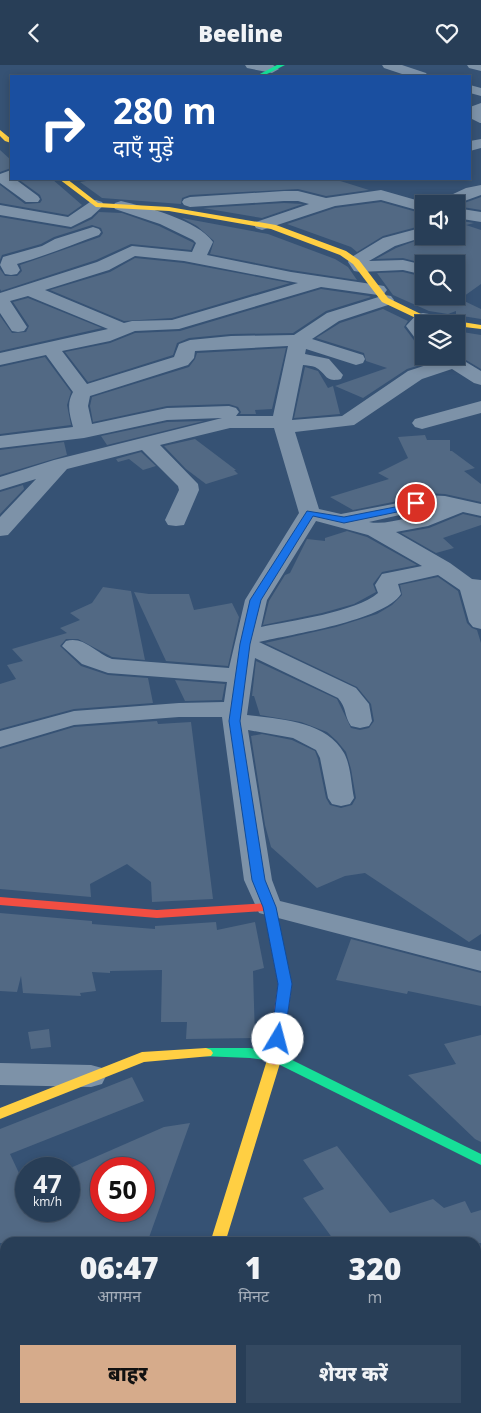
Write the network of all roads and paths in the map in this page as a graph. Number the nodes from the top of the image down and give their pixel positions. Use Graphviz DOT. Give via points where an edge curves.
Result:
graph roads {
  1 [pos="252,65"];
  2 [pos="389,65"];
  3 [pos="474,65"];
  4 [pos="277,67"];
  5 [pos="481,67"];
  6 [pos="261,75"];
  7 [pos="419,75"];
  8 [pos="10,175"];
  9 [pos="69,180"];
  10 [pos="387,180"];
  11 [pos="471,180"];
  12 [pos="481,189"];
  13 [pos="381,195"];
  14 [pos="463,195"];
  15 [pos="247,198"];
  16 [pos="32,199"];
  17 [pos="190,202"];
  18 [pos="326,203"];
  19 [pos="415,204"];
  20 [pos="96,205"];
  21 [pos="120,206"];
  22 [pos="1,210"];
  23 [pos="465,214"];
  24 [pos="481,217"];
  25 [pos="279,219"];
  26 [pos="71,222"];
  27 [pos="262,225"];
  28 [pos="93,232"];
  29 [pos="415,235"];
  30 [pos="121,246"];
  31 [pos="53,248"];
  32 [pos="197,259"];
  33 [pos="358,265"];
  34 [pos="415,268"];
  35 [pos="11,270"];
  36 [pos="321,282"];
  37 [pos="30,290"];
  38 [pos="381,295"];
  39 [pos="0,299"];
  40 [pos="418,315"];
  41 [pos="465,325"];
  42 [pos="18,327"];
  43 [pos="481,327"];
  44 [pos="123,329"];
  45 [pos="51,349"];
  46 [pos="296,349"];
  47 [pos="0,359"];
  48 [pos="356,359"];
  49 [pos="437,365"];
  50 [pos="457,365"];
  51 [pos="334,375"];
  52 [pos="481,379"];
  53 [pos="83,392"];
  54 [pos="481,407"];
  55 [pos="283,420"];
  56 [pos="422,423"];
  57 [pos="84,432"];
  58 [pos="0,442"];
  59 [pos="144,442"];
  60 [pos="61,464"];
  61 [pos="0,484"];
  62 [pos="472,507"];
  63 [pos="310,513"];
  64 [pos="176,520"];
  65 [pos="344,520"];
  66 [pos="0,530"];
  67 [pos="376,530"];
  68 [pos="442,568"];
  69 [pos="476,587"];
  70 [pos="481,622"];
  71 [pos="246,641"];
  72 [pos="74,645"];
  73 [pos="161,671"];
  74 [pos="240,676"];
  75 [pos="166,711"];
  76 [pos="235,715"];
  77 [pos="360,721"];
  78 [pos="0,739"];
  79 [pos="341,799"];
  80 [pos="0,901"];
  81 [pos="269,907"];
  82 [pos="481,961"];
  83 [pos="275,1057"];
  84 [pos="0,1074"];
  85 [pos="91,1076"];
  86 [pos="0,1114"];
  87 [pos="481,1161"];
  88 [pos="219,1237"];
  1 -- 4 [label="street"];
  2 -- 7 [label="street"];
  3 -- 5 [label="street"];
  4 -- 6 [label="street"];
  8 -- 16 [label="street" via="3,178"];
  9 -- 20 [label="street"];
  10 -- 13 [label="street"];
  11 -- 12 [label="street"];
  12 -- 14 [label="street"];
  13 -- 18 [label="street"];
  13 -- 19 [label="street"];
  15 -- 17 [label="street"];
  15 -- 18 [label="street" via="298,196"];
  15 -- 25 [label="street"];
  18 -- 25 [label="street"];
  20 -- 21 [label="street"];
  20 -- 26 [label="street"];
  21 -- 27 [label="street" via="170,209"];
  21 -- 32 [label="street" via="162,219 199,236 205,242"];
  22 -- 26 [label="street"];
  23 -- 24 [label="street"];
  25 -- 27 [label="street"];
  26 -- 28 [label="street"];
  27 -- 33 [label="street" via="343,253"];
  28 -- 30 [label="street"];
  28 -- 31 [label="street"];
  29 -- 33 [label="street" via="389,242"];
  30 -- 31 [label="street" via="70,262"];
  30 -- 32 [label="street"];
  30 -- 37 [label="street" via="104,266"];
  31 -- 35 [label="street" via="10,261"];
  32 -- 36 [label="street"];
  33 -- 34 [label="street"];
  33 -- 38 [label="street"];
  36 -- 38 [label="street" via="350,284"];
  36 -- 44 [label="street" via="172,325"];
  37 -- 39 [label="street"];
  37 -- 44 [label="street"];
  38 -- 40 [label="street"];
  38 -- 46 [label="street" via="332,317"];
  39 -- 42 [label="street"];
  41 -- 43 [label="street"];
  44 -- 45 [label="street" via="104,337"];
  45 -- 47 [label="street"];
  45 -- 53 [label="street"];
  46 -- 48 [label="street"];
  46 -- 51 [label="street" via="322,363"];
  46 -- 53 [label="street" via="231,342 190,346 180,361"];
  46 -- 55 [label="street"];
  49 -- 55 [label="street" via="415,375 347,421"];
  50 -- 52 [label="street"];
  53 -- 57 [label="street" via="78,406"];
  54 -- 56 [label="street"];
  55 -- 57 [label="street" via="167,414"];
  55 -- 59 [label="street" via="230,422"];
  55 -- 63 [label="street"];
  57 -- 58 [label="street"];
  59 -- 60 [label="street"];
  59 -- 64 [label="street" via="188,484 189,490"];
  60 -- 61 [label="street"];
  60 -- 66 [label="street"];
  62 -- 65 [label="street" via="424,501"];
  62 -- 67 [label="street"];
  63 -- 65 [label="street"];
  63 -- 71 [label="street" via="256,600"];
  65 -- 67 [label="street"];
  67 -- 68 [label="street"];
  68 -- 69 [label="street"];
  68 -- 71 [label="street" via="390,579 386,585 390,594 388,598 369,607"];
  69 -- 70 [label="street"];
  71 -- 74 [label="street"];
  71 -- 77 [label="street" via="347,693 357,704"];
  72 -- 73 [label="street" via="98,663"];
  73 -- 74 [label="street"];
  73 -- 75 [label="street"];
  74 -- 76 [label="street"];
  75 -- 76 [label="street"];
  75 -- 78 [label="street" via="74,718"];
  76 -- 79 [label="street" via="305,733 323,741 332,754"];
  76 -- 81 [label="street" via="258,880"];
  80 -- 81 [label="street" via="158,914"];
  81 -- 82 [label="street"];
  81 -- 83 [label="street" via="285,984"];
  83 -- 85 [label="street" via="224,1052 159,1055 142,1057"];
  83 -- 87 [label="street"];
  83 -- 88 [label="street"];
  84 -- 85 [label="street"];
  85 -- 86 [label="street"];
}
